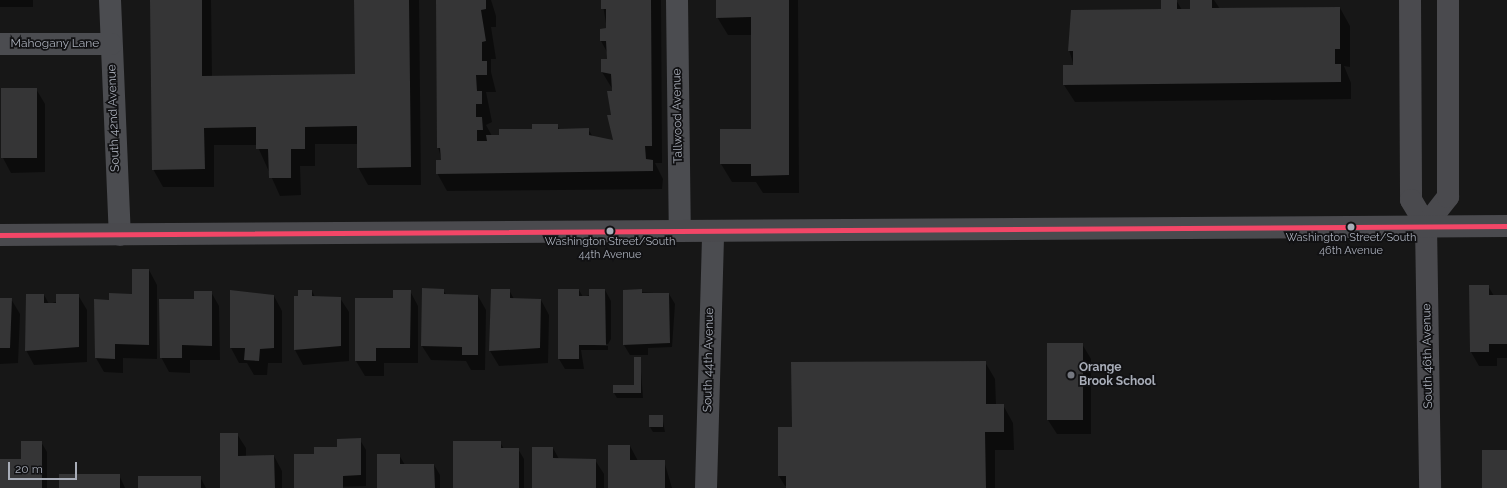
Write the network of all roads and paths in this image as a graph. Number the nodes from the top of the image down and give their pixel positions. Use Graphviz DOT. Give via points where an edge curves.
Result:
graph roads {
  1 [pos="110,0"];
  2 [pos="677,0"];
  3 [pos="1410,0"];
  4 [pos="1448,0"];
  5 [pos="0,44"];
  6 [pos="111,44"];
  7 [pos="1426,225"];
  8 [pos="1507,226"];
  9 [pos="680,231"];
  10 [pos="713,231"];
  11 [pos="0,235"];
  12 [pos="120,235"];
  13 [pos="706,488"];
  14 [pos="1430,488"];
  1 -- 6 [label="street, South 42nd Avenue"];
  2 -- 9 [label="street, Tallwood Avenue"];
  3 -- 7 [label="street" via="1411,200"];
  4 -- 7 [label="street" via="1448,197"];
  5 -- 6 [label="street, Mahogany Lane"];
  6 -- 12 [label="street, South 42nd Avenue"];
  7 -- 8 [label="street"];
  7 -- 10 [label="street"];
  7 -- 14 [label="street, South 46th Avenue"];
  9 -- 10 [label="street"];
  9 -- 12 [label="street"];
  10 -- 13 [label="street, South 44th Avenue"];
  11 -- 12 [label="street"];
}
